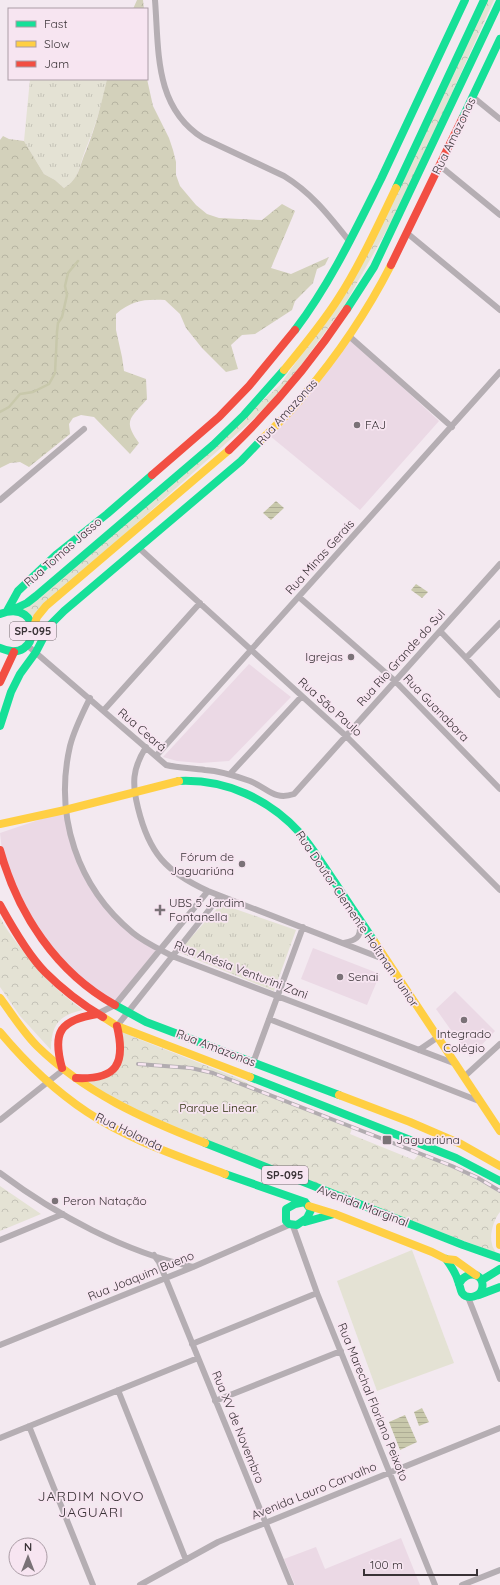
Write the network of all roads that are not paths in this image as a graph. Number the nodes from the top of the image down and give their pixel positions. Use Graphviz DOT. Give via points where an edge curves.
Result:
graph roads {
  1 [pos="155,0"];
  2 [pos="465,0"];
  3 [pos="484,0"];
  4 [pos="500,0"];
  5 [pos="500,39"];
  6 [pos="473,97"];
  7 [pos="500,119"];
  8 [pos="439,165"];
  9 [pos="500,215"];
  10 [pos="407,233"];
  11 [pos="350,242"];
  12 [pos="500,310"];
  13 [pos="349,336"];
  14 [pos="500,372"];
  15 [pos="452,427"];
  16 [pos="84,429"];
  17 [pos="0,500"];
  18 [pos="139,548"];
  19 [pos="500,564"];
  20 [pos="299,597"];
  21 [pos="200,603"];
  22 [pos="6,612"];
  23 [pos="500,623"];
  24 [pos="34,629"];
  25 [pos="440,631"];
  26 [pos="28,646"];
  27 [pos="0,648"];
  28 [pos="251,650"];
  29 [pos="14,652"];
  30 [pos="36,652"];
  31 [pos="466,658"];
  32 [pos="395,681"];
  33 [pos="0,682"];
  34 [pos="500,695"];
  35 [pos="302,696"];
  36 [pos="90,698"];
  37 [pos="104,710"];
  38 [pos="0,726"];
  39 [pos="346,736"];
  40 [pos="146,747"];
  41 [pos="156,756"];
  42 [pos="230,774"];
  43 [pos="500,789"];
  44 [pos="134,792"];
  45 [pos="284,798"];
  46 [pos="66,810"];
  47 [pos="0,824"];
  48 [pos="0,850"];
  49 [pos="500,890"];
  50 [pos="208,891"];
  51 [pos="220,896"];
  52 [pos="0,905"];
  53 [pos="358,918"];
  54 [pos="304,927"];
  55 [pos="344,943"];
  56 [pos="160,950"];
  57 [pos="172,956"];
  58 [pos="386,960"];
  59 [pos="277,996"];
  60 [pos="0,998"];
  61 [pos="115,1005"];
  62 [pos="128,1012"];
  63 [pos="97,1014"];
  64 [pos="269,1019"];
  65 [pos="117,1026"];
  66 [pos="0,1032"];
  67 [pos="438,1037"];
  68 [pos="500,1044"];
  69 [pos="419,1050"];
  70 [pos="253,1063"];
  71 [pos="456,1064"];
  72 [pos="63,1070"];
  73 [pos="465,1076"];
  74 [pos="76,1078"];
  75 [pos="48,1082"];
  76 [pos="479,1101"];
  77 [pos="0,1120"];
  78 [pos="500,1131"];
  79 [pos="500,1166"];
  80 [pos="0,1173"];
  81 [pos="500,1182"];
  82 [pos="259,1186"];
  83 [pos="307,1204"];
  84 [pos="286,1209"];
  85 [pos="63,1214"];
  86 [pos="335,1214"];
  87 [pos="304,1222"];
  88 [pos="291,1225"];
  89 [pos="500,1227"];
  90 [pos="0,1240"];
  91 [pos="500,1245"];
  92 [pos="154,1255"];
  93 [pos="500,1258"];
  94 [pos="446,1259"];
  95 [pos="193,1267"];
  96 [pos="500,1269"];
  97 [pos="165,1278"];
  98 [pos="479,1278"];
  99 [pos="459,1284"];
  100 [pos="500,1287"];
  101 [pos="317,1293"];
  102 [pos="479,1295"];
  103 [pos="468,1297"];
  104 [pos="192,1344"];
  105 [pos="0,1345"];
  106 [pos="341,1351"];
  107 [pos="198,1358"];
  108 [pos="500,1379"];
  109 [pos="118,1390"];
  110 [pos="215,1401"];
  111 [pos="30,1426"];
  112 [pos="500,1428"];
  113 [pos="0,1438"];
  114 [pos="390,1472"];
  115 [pos="265,1522"];
  116 [pos="186,1560"];
  117 [pos="500,1570"];
  118 [pos="93,1585"];
  119 [pos="140,1585"];
  120 [pos="291,1585"];
  121 [pos="435,1585"];
  122 [pos="462,1585"];
  1 -- 11 [label="street" via="161,74 168,99 180,118 203,138 296,183 325,210"];
  2 -- 11 [label="street, Rua Tomas Jasso"];
  3 -- 22 [label="street" via="373,234 338,299 310,338 275,381 213,445 36,596"];
  4 -- 24 [label="street" via="374,267 322,348 252,429 46,606 37,617"];
  5 -- 6 [label="street, Rua Amazonas"];
  6 -- 7 [label="street"];
  6 -- 8 [label="street, Rua Amazonas"];
  8 -- 9 [label="street"];
  8 -- 10 [label="street, Rua Amazonas"];
  10 -- 12 [label="street"];
  10 -- 13 [label="street, Rua Amazonas" via="379,288"];
  11 -- 22 [label="street, Rua Tomas Jasso" via="321,292 296,328 249,386 219,416 57,554 25,584 12,599"];
  13 -- 15 [label="street"];
  13 -- 18 [label="street, Rua Amazonas" via="303,397 274,428 241,461"];
  14 -- 15 [label="street, Rua Minas Gerais"];
  15 -- 20 [label="street, Rua Minas Gerais"];
  16 -- 17 [label="street"];
  18 -- 21 [label="street, Rua São Paulo"];
  18 -- 30 [label="street, Rua Amazonas" via="64,610 50,626"];
  19 -- 25 [label="street, Rua Rio Grande do Sul"];
  20 -- 28 [label="street, Rua Minas Gerais"];
  20 -- 32 [label="street, Rua Guanabara"];
  21 -- 28 [label="street, Rua São Paulo"];
  21 -- 37 [label="street"];
  22 -- 24 [label="street, SP-095" via="19,611 25,614"];
  23 -- 31 [label="street"];
  24 -- 26 [label="street, SP-095"];
  25 -- 31 [label="street"];
  25 -- 32 [label="street, Rua Rio Grande do Sul"];
  26 -- 29 [label="street, SP-095"];
  26 -- 30 [label="street, Rua Ceará"];
  27 -- 29 [label="street, SP-095"];
  28 -- 35 [label="street, Rua São Paulo"];
  28 -- 41 [label="street, Rua Minas Gerais"];
  29 -- 33 [label="street, SP-095"];
  30 -- 36 [label="street, Rua Ceará"];
  30 -- 38 [label="street, Rua Amazonas" via="11,692"];
  31 -- 34 [label="street"];
  32 -- 39 [label="street, Rua Rio Grande do Sul"];
  32 -- 43 [label="street, Rua Guanabara"];
  35 -- 39 [label="street, Rua São Paulo"];
  35 -- 42 [label="street"];
  36 -- 37 [label="street, Rua Ceará"];
  36 -- 46 [label="street, Rua Anésia Venturini Zani" via="70,746 66,774"];
  37 -- 40 [label="street, Rua Ceará"];
  39 -- 45 [label="street, Rua Rio Grande do Sul" via="294,794"];
  39 -- 49 [label="street, Rua São Paulo"];
  40 -- 41 [label="street, Rua Ceará"];
  40 -- 44 [label="street" via="138,759 134,774"];
  41 -- 42 [label="street, Rua Ceará" via="166,765"];
  42 -- 45 [label="street, Rua Ceará"];
  44 -- 46 [label="street, Rua Doutor Clemente Holtman Junior"];
  44 -- 50 [label="street" via="143,829 153,849 186,881"];
  44 -- 53 [label="street, Rua Doutor Clemente Holtman Junior" via="179,781 204,781 250,793 275,809 301,834"];
  46 -- 47 [label="street, Rua Doutor Clemente Holtman Junior"];
  46 -- 56 [label="street, Rua Anésia Venturini Zani" via="71,841 85,874 108,908 133,933"];
  48 -- 61 [label="street, Rua Amazonas" via="12,886 25,913 52,953 72,973"];
  50 -- 51 [label="street"];
  50 -- 56 [label="street"];
  51 -- 54 [label="street"];
  51 -- 57 [label="street"];
  52 -- 63 [label="street" via="44,971"];
  53 -- 55 [label="street" via="361,930 358,936 353,941"];
  53 -- 58 [label="street, Rua Doutor Clemente Holtman Junior"];
  54 -- 55 [label="street"];
  54 -- 59 [label="street"];
  55 -- 58 [label="street"];
  56 -- 57 [label="street, Rua Anésia Venturini Zani"];
  56 -- 61 [label="street"];
  57 -- 59 [label="street, Rua Anésia Venturini Zani"];
  57 -- 62 [label="street"];
  58 -- 67 [label="street, Rua Doutor Clemente Holtman Junior"];
  59 -- 64 [label="street"];
  59 -- 69 [label="street, Rua Anésia Venturini Zani"];
  60 -- 72 [label="street, SP-095" via="36,1045"];
  61 -- 62 [label="street, Rua Amazonas"];
  61 -- 63 [label="street"];
  62 -- 65 [label="street"];
  62 -- 70 [label="street, Rua Amazonas" via="146,1022"];
  63 -- 65 [label="street"];
  63 -- 72 [label="street" via="83,1016 64,1026 56,1042"];
  64 -- 70 [label="street"];
  64 -- 76 [label="street"];
  65 -- 74 [label="street" via="121,1051 119,1062 113,1071 90,1080"];
  65 -- 81 [label="street" via="456,1158"];
  66 -- 75 [label="street, Rua Holanda" via="20,1056"];
  67 -- 69 [label="street"];
  67 -- 71 [label="street, Rua Doutor Clemente Holtman Junior"];
  68 -- 73 [label="street"];
  69 -- 71 [label="street, Rua Anésia Venturini Zani"];
  70 -- 79 [label="street, Rua Amazonas" via="410,1122 461,1144"];
  71 -- 73 [label="street, Rua Doutor Clemente Holtman Junior"];
  72 -- 74 [label="street, SP-095"];
  72 -- 75 [label="street"];
  73 -- 76 [label="street, Rua Doutor Clemente Holtman Junior"];
  74 -- 93 [label="street, Avenida Marginal / SP-095" via="132,1113 164,1127"];
  75 -- 77 [label="street"];
  75 -- 82 [label="street, Rua Holanda" via="87,1112 121,1131"];
  76 -- 78 [label="street, Rua Doutor Clemente Holtman Junior"];
  80 -- 85 [label="street"];
  82 -- 83 [label="street"];
  82 -- 84 [label="street" via="282,1200"];
  83 -- 84 [label="street" via="299,1202"];
  83 -- 86 [label="street"];
  83 -- 87 [label="street" via="311,1210 310,1216"];
  84 -- 88 [label="street" via="286,1220"];
  85 -- 90 [label="street"];
  85 -- 92 [label="street" via="112,1239"];
  86 -- 87 [label="street"];
  86 -- 94 [label="street"];
  87 -- 88 [label="street"];
  88 -- 95 [label="street, Rua Joaquim Bueno"];
  88 -- 101 [label="street, Rua Marechal Floriano Peixoto"];
  89 -- 91 [label="street"];
  92 -- 95 [label="street"];
  92 -- 97 [label="street, Rua XV de Novembro"];
  94 -- 98 [label="street" via="464,1265"];
  94 -- 99 [label="street" via="452,1266"];
  95 -- 97 [label="street, Rua Joaquim Bueno"];
  96 -- 98 [label="street" via="492,1275"];
  97 -- 104 [label="street, Rua XV de Novembro"];
  97 -- 105 [label="street, Rua Joaquim Bueno"];
  98 -- 99 [label="street" via="466,1275"];
  98 -- 102 [label="street" via="483,1286"];
  99 -- 103 [label="street" via="461,1292"];
  100 -- 102 [label="street"];
  101 -- 104 [label="street"];
  101 -- 106 [label="street, Rua Marechal Floriano Peixoto"];
  102 -- 103 [label="street"];
  103 -- 108 [label="street"];
  104 -- 107 [label="street, Rua XV de Novembro"];
  106 -- 110 [label="street"];
  106 -- 114 [label="street, Rua Marechal Floriano Peixoto"];
  107 -- 109 [label="street"];
  107 -- 110 [label="street, Rua XV de Novembro"];
  109 -- 111 [label="street"];
  109 -- 116 [label="street"];
  110 -- 115 [label="street, Rua XV de Novembro"];
  111 -- 113 [label="street"];
  111 -- 118 [label="street"];
  112 -- 114 [label="street, Avenida Lauro Carvalho"];
  114 -- 115 [label="street, Avenida Lauro Carvalho"];
  114 -- 121 [label="street, Rua Marechal Floriano Peixoto"];
  115 -- 116 [label="street, Avenida Lauro Carvalho" via="218,1542"];
  115 -- 120 [label="street, Rua XV de Novembro"];
  116 -- 119 [label="street, Avenida Lauro Carvalho"];
  117 -- 122 [label="street"];
}
